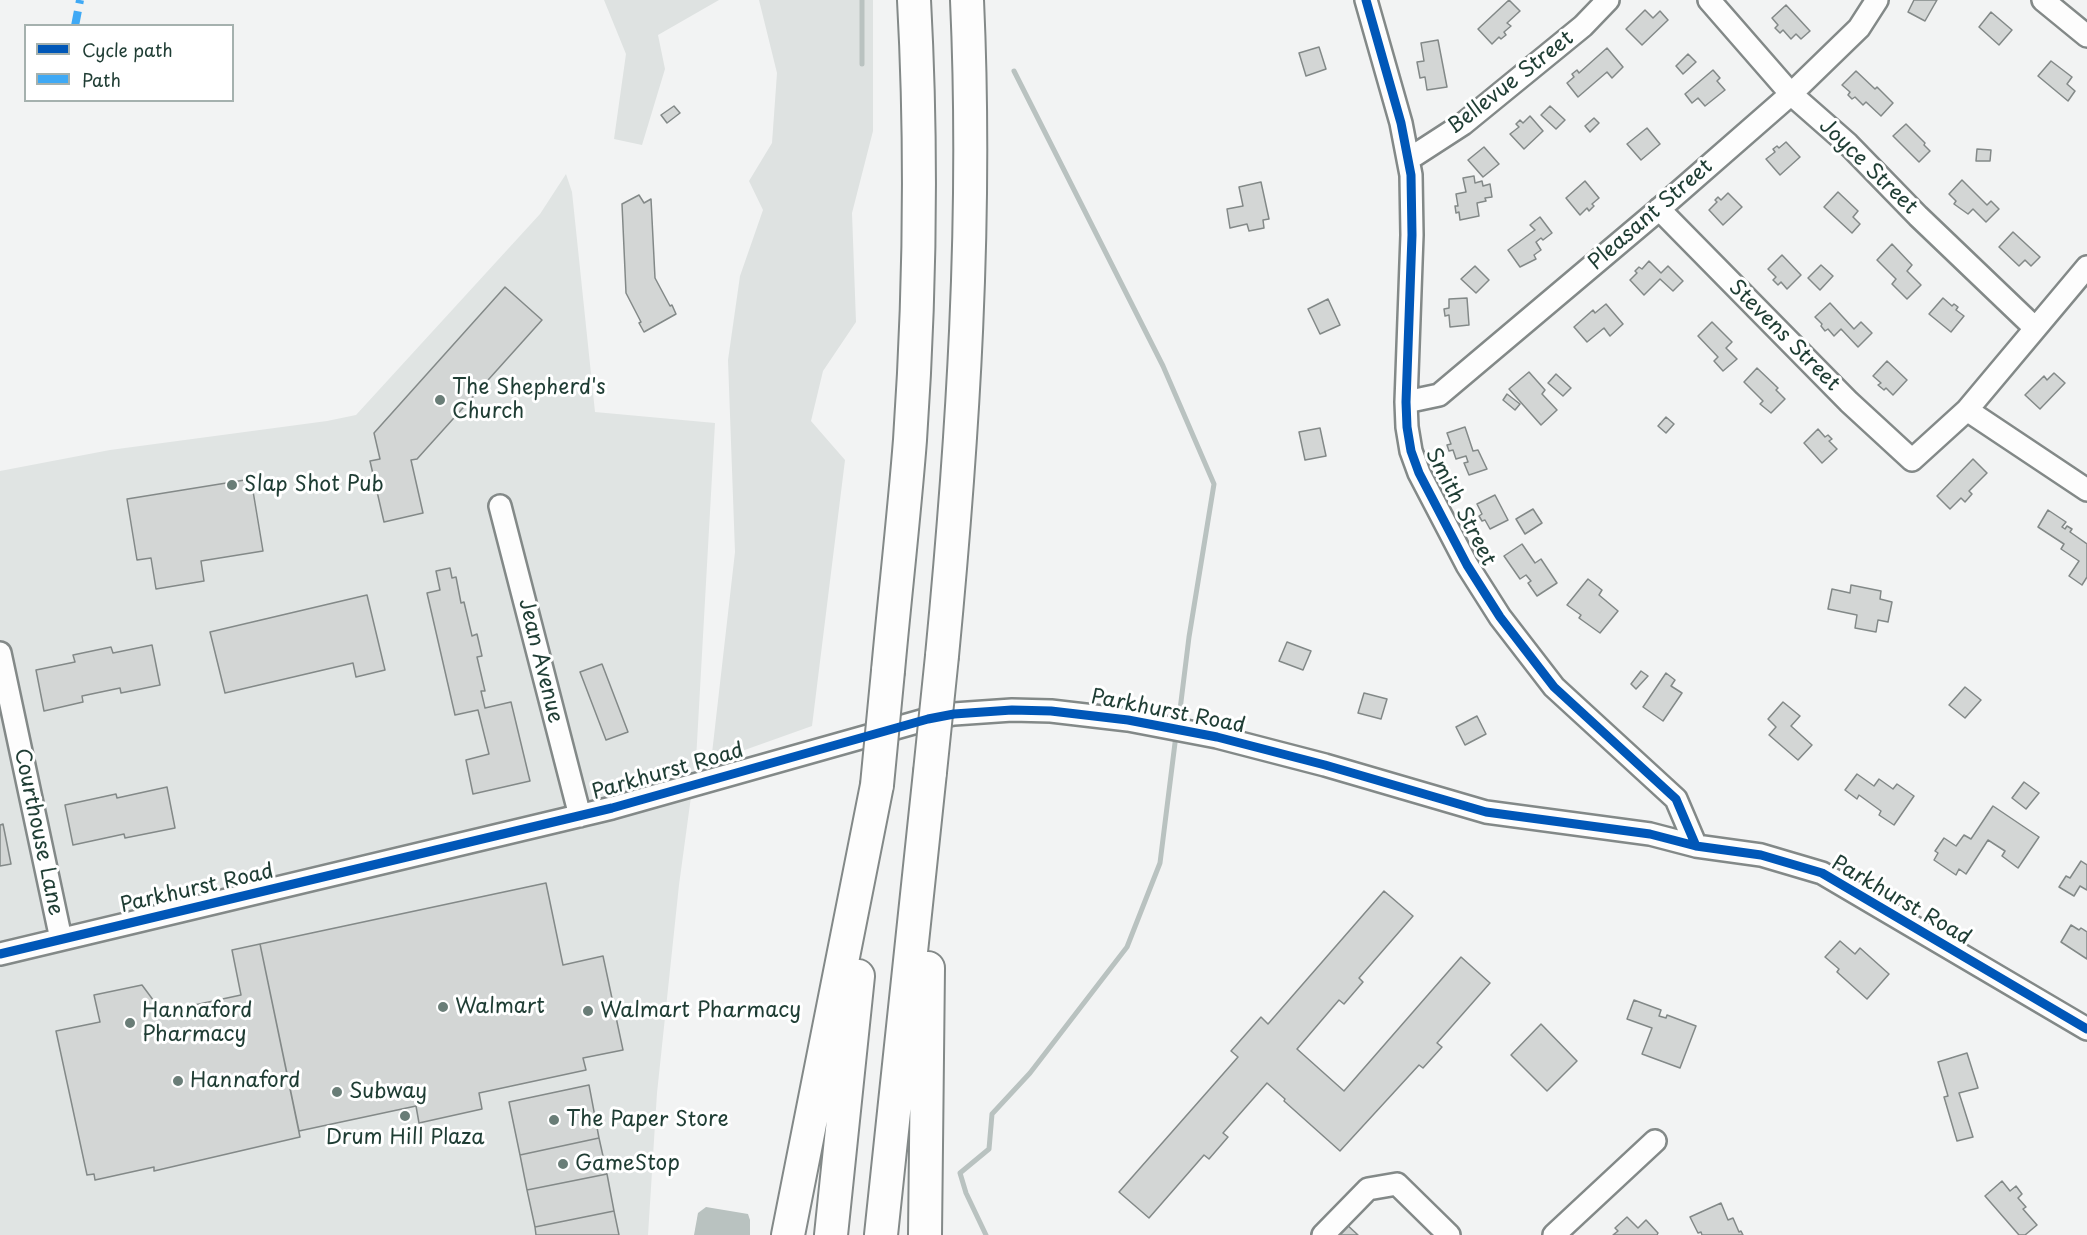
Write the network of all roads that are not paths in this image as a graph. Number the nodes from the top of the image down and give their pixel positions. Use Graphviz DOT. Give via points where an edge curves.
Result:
graph roads {
  1 [pos="914,0"];
  2 [pos="967,0"];
  3 [pos="1366,0"];
  4 [pos="1608,0"];
  5 [pos="1709,0"];
  6 [pos="1877,0"];
  7 [pos="2043,0"];
  8 [pos="2087,36"];
  9 [pos="1791,94"];
  10 [pos="1409,159"];
  11 [pos="1659,209"];
  12 [pos="2087,267"];
  13 [pos="2034,327"];
  14 [pos="1406,402"];
  15 [pos="1966,410"];
  16 [pos="2087,490"];
  17 [pos="500,506"];
  18 [pos="0,653"];
  19 [pos="930,772"];
  20 [pos="877,784"];
  21 [pos="580,816"];
  22 [pos="1696,846"];
  23 [pos="61,939"];
  24 [pos="0,954"];
  25 [pos="2087,1029"];
  26 [pos="1655,1141"];
  27 [pos="788,1235"];
  28 [pos="831,1235"];
  29 [pos="881,1235"];
  30 [pos="925,1235"];
  31 [pos="1323,1235"];
  32 [pos="1449,1235"];
  33 [pos="1554,1235"];
  1 -- 20 [label="highway, bridge" via="918,131 916,314 910,440"];
  2 -- 19 [label="highway, bridge" via="968,315 956,513"];
  3 -- 10 [label="street, Smith Street"];
  4 -- 10 [label="street, Bellevue Street" via="1583,26 1463,124"];
  5 -- 9 [label="street, Joyce Street"];
  6 -- 9 [label="street, Pleasant Street" via="1858,28"];
  7 -- 8 [label="street"];
  9 -- 11 [label="street, Pleasant Street"];
  9 -- 13 [label="street, Joyce Street" via="1848,144"];
  10 -- 14 [label="street, Smith Street" via="1412,235"];
  11 -- 14 [label="street, Pleasant Street" via="1439,395"];
  11 -- 15 [label="street, Stevens Street" via="1849,402 1912,459"];
  12 -- 13 [label="street"];
  13 -- 15 [label="street"];
  14 -- 22 [label="street, Smith Street" via="1411,451 1419,473 1467,565 1500,617 1554,687 1676,799"];
  15 -- 16 [label="street"];
  17 -- 21 [label="street, Jean Avenue"];
  18 -- 23 [label="street, Courthouse Lane"];
  19 -- 29 [label="highway"];
  19 -- 30 [label="highway"];
  20 -- 27 [label="highway"];
  20 -- 28 [label="highway"];
  21 -- 22 [label="street, Parkhurst Road" via="954,714 1051,711 1217,737 1486,812 1650,834"];
  21 -- 23 [label="street, Parkhurst Road"];
  22 -- 25 [label="street, Parkhurst Road" via="1761,855 1822,873"];
  23 -- 24 [label="street, Parkhurst Road"];
  26 -- 33 [label="street"];
  31 -- 32 [label="street" via="1368,1189 1397,1184"];
}
